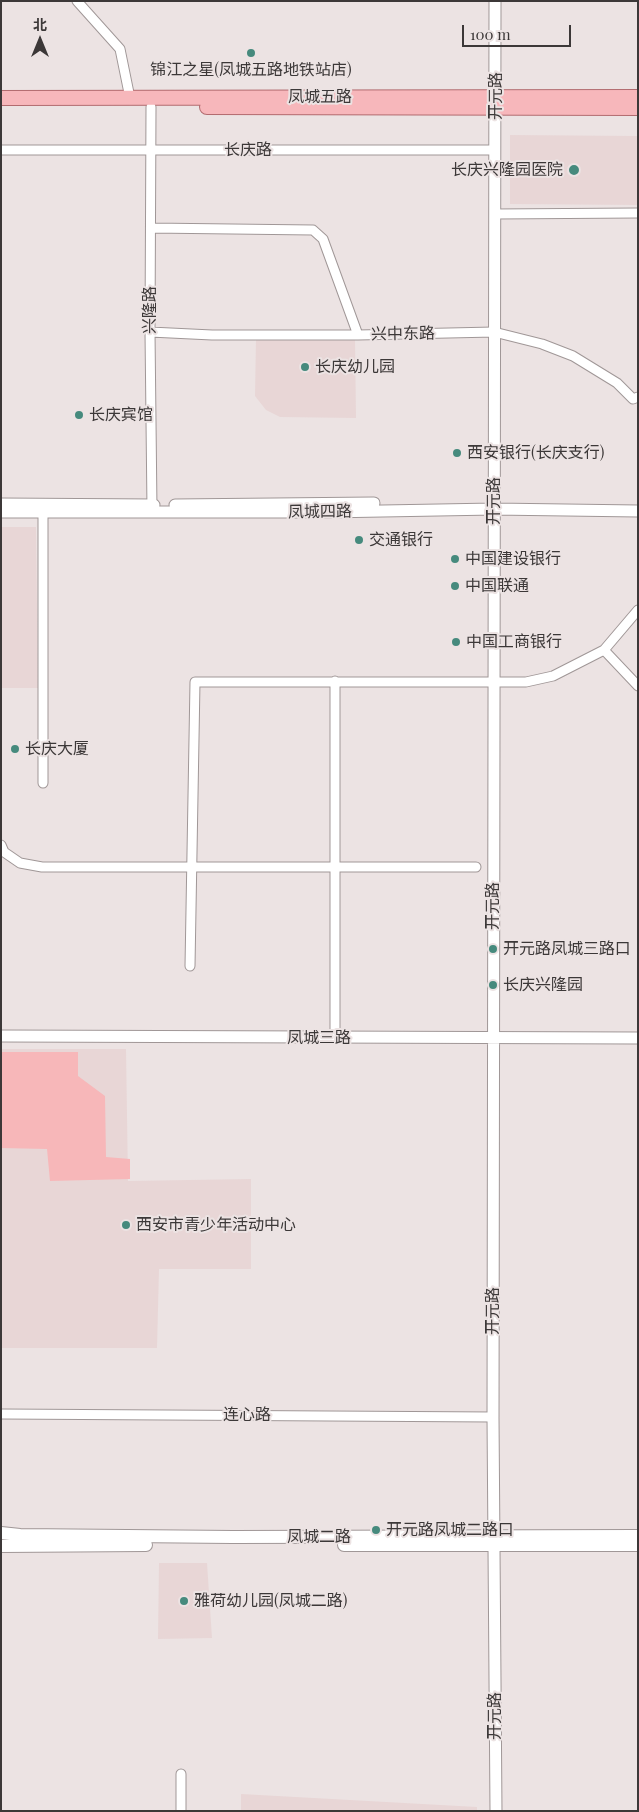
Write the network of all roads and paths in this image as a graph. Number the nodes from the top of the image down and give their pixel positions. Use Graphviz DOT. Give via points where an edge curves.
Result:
graph roads {
  1 [pos="77,1"];
  2 [pos="495,1"];
  3 [pos="638,97"];
  4 [pos="1,98"];
  5 [pos="130,98"];
  6 [pos="496,102"];
  7 [pos="1,107"];
  8 [pos="151,107"];
  9 [pos="638,108"];
  10 [pos="1,150"];
  11 [pos="150,150"];
  12 [pos="495,150"];
  13 [pos="638,213"];
  14 [pos="495,214"];
  15 [pos="151,228"];
  16 [pos="150,332"];
  17 [pos="494,332"];
  18 [pos="358,335"];
  19 [pos="636,401"];
  20 [pos="1,504"];
  21 [pos="638,504"];
  22 [pos="494,506"];
  23 [pos="43,509"];
  24 [pos="152,509"];
  25 [pos="638,511"];
  26 [pos="1,512"];
  27 [pos="638,610"];
  28 [pos="604,650"];
  29 [pos="335,681"];
  30 [pos="494,682"];
  31 [pos="638,686"];
  32 [pos="43,783"];
  33 [pos="1,845"];
  34 [pos="193,867"];
  35 [pos="336,867"];
  36 [pos="476,867"];
  37 [pos="190,966"];
  38 [pos="1,1036"];
  39 [pos="335,1038"];
  40 [pos="493,1038"];
  41 [pos="638,1038"];
  42 [pos="1,1414"];
  43 [pos="493,1416"];
  44 [pos="1,1533"];
  45 [pos="638,1536"];
  46 [pos="494,1540"];
  47 [pos="638,1545"];
  48 [pos="1,1546"];
  49 [pos="181,1774"];
  50 [pos="181,1811"];
  51 [pos="496,1811"];
  1 -- 5 [label="street" via="120,49"];
  2 -- 6 [label="street, 开元路"];
  3 -- 6 [label="main road, 凤城五路"];
  4 -- 5 [label="main road, 凤城五路"];
  5 -- 6 [label="main road, 凤城五路"];
  6 -- 8 [label="main road, 凤城五路"];
  6 -- 9 [label="main road, 凤城五路"];
  6 -- 12 [label="street, 开元路"];
  7 -- 8 [label="main road, 凤城五路"];
  8 -- 11 [label="street, 兴隆路"];
  10 -- 11 [label="street, 长庆路"];
  11 -- 12 [label="street, 长庆路"];
  11 -- 15 [label="street, 兴隆路"];
  12 -- 14 [label="street, 开元路"];
  13 -- 14 [label="street"];
  14 -- 17 [label="street, 开元路"];
  15 -- 16 [label="street, 兴隆路"];
  15 -- 18 [label="street" via="313,230 323,239"];
  16 -- 18 [label="street, 兴中东路"];
  16 -- 24 [label="street, 兴隆路"];
  17 -- 18 [label="street, 兴中东路"];
  17 -- 19 [label="street, 兴中东路" via="573,356 617,383"];
  17 -- 22 [label="street, 开元路"];
  20 -- 23 [label="street, 凤城四路"];
  21 -- 22 [label="street, 凤城四路"];
  22 -- 24 [label="street, 凤城四路"];
  22 -- 25 [label="street, 凤城四路"];
  22 -- 30 [label="street, 开元路"];
  23 -- 24 [label="street, 凤城四路"];
  23 -- 26 [label="street, 凤城四路"];
  23 -- 32 [label="street"];
  27 -- 28 [label="street"];
  28 -- 30 [label="street" via="553,676 526,682"];
  28 -- 31 [label="street"];
  29 -- 30 [label="street"];
  29 -- 34 [label="street" via="195,682"];
  29 -- 35 [label="street"];
  30 -- 40 [label="street, 开元路"];
  33 -- 34 [label="street" via="4,852 20,864 42,867"];
  34 -- 35 [label="street"];
  34 -- 37 [label="street"];
  35 -- 36 [label="street"];
  35 -- 39 [label="street"];
  38 -- 39 [label="street, 凤城三路"];
  39 -- 40 [label="street, 凤城三路"];
  40 -- 41 [label="street, 凤城三路"];
  40 -- 43 [label="street, 开元路"];
  42 -- 43 [label="street, 连心路"];
  43 -- 46 [label="street, 开元路"];
  44 -- 46 [label="main road, 凤城二路"];
  45 -- 46 [label="main road, 凤城二路"];
  46 -- 47 [label="main road, 凤城二路"];
  46 -- 48 [label="main road, 凤城二路"];
  46 -- 51 [label="street, 开元路"];
  49 -- 50 [label="street"];
}
